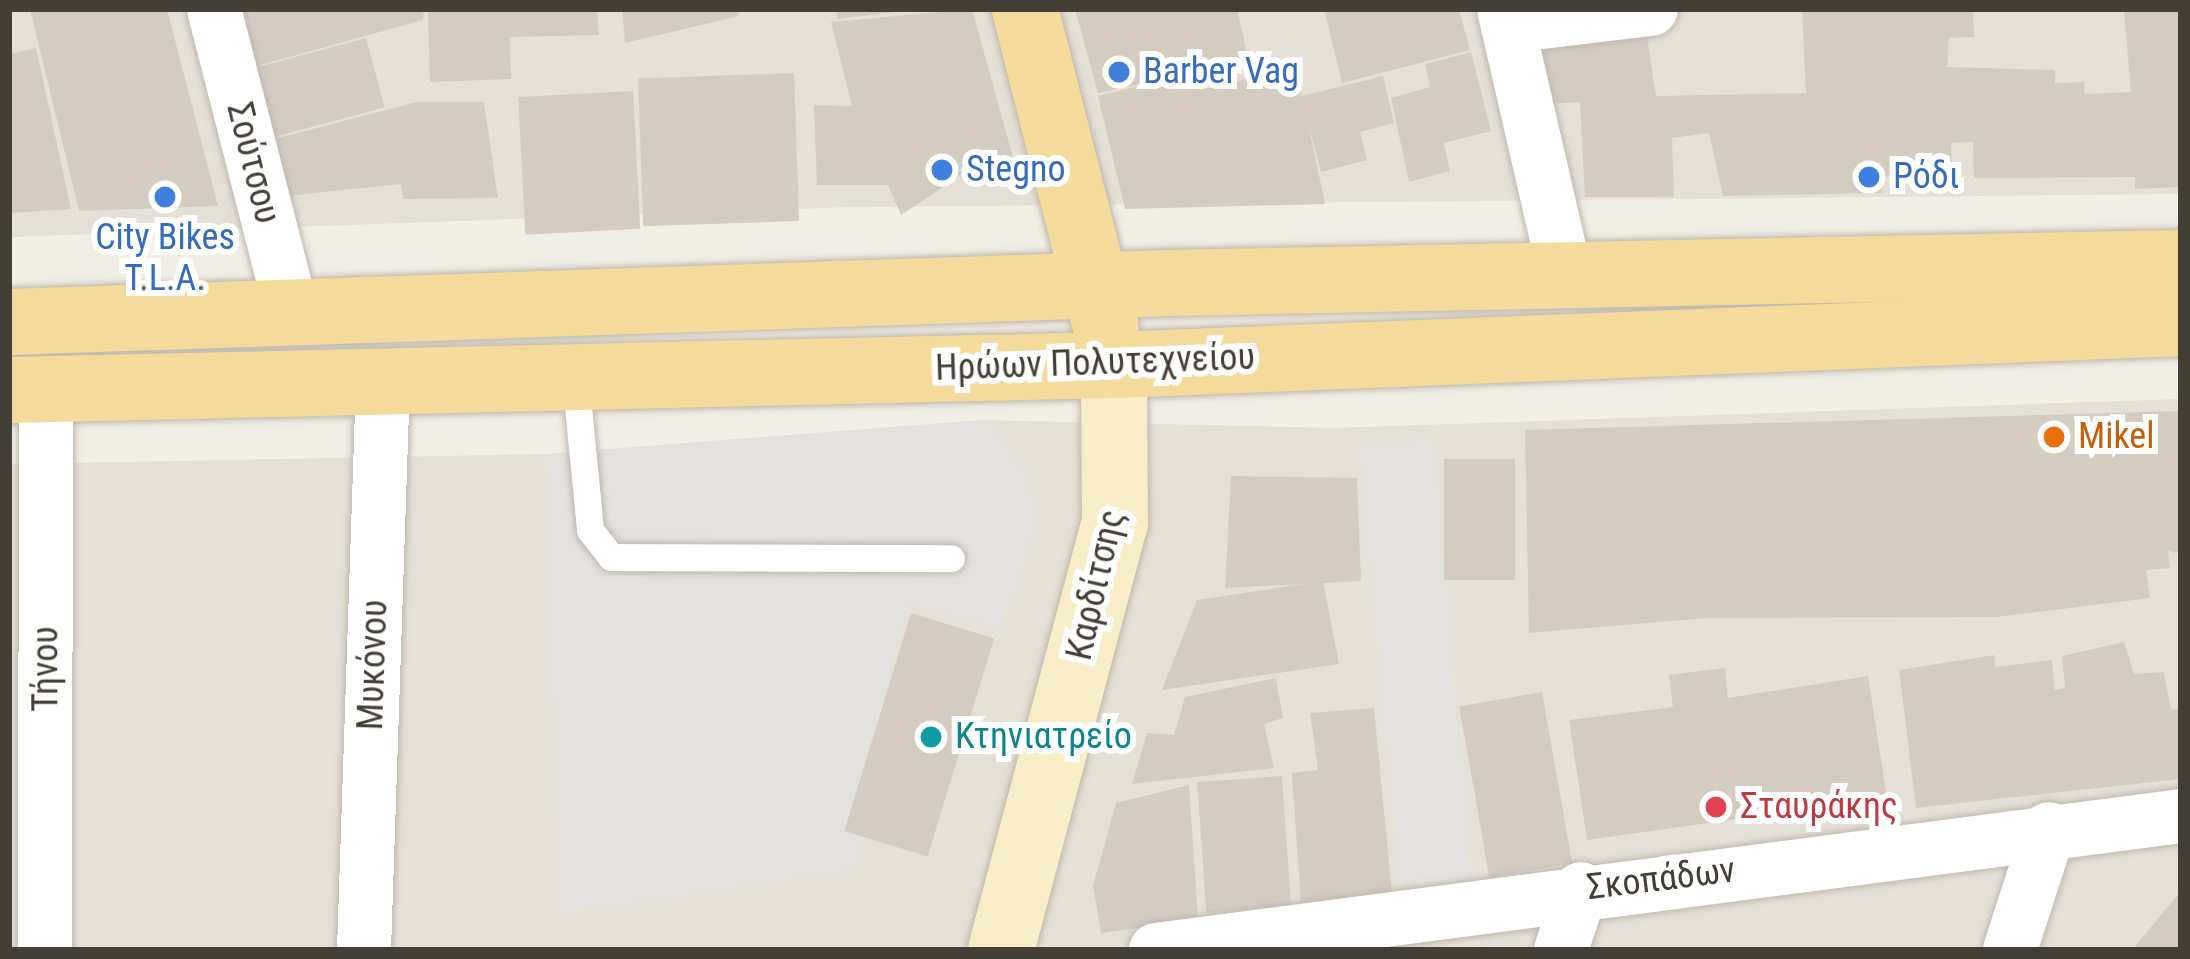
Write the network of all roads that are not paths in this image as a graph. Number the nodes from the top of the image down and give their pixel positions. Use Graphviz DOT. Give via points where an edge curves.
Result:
graph roads {
  1 [pos="214,9"];
  2 [pos="1025,9"];
  3 [pos="1651,9"];
  4 [pos="1506,18"];
  5 [pos="2181,263"];
  6 [pos="1565,274"];
  7 [pos="1098,285"];
  8 [pos="293,317"];
  9 [pos="9,322"];
  10 [pos="2181,322"];
  11 [pos="1114,364"];
  12 [pos="575,376"];
  13 [pos="382,381"];
  14 [pos="28,389"];
  15 [pos="951,558"];
  16 [pos="2176,821"];
  17 [pos="2049,829"];
  18 [pos="1581,889"];
  19 [pos="45,950"];
  20 [pos="364,950"];
  21 [pos="1001,950"];
  22 [pos="1156,950"];
  23 [pos="1562,950"];
  24 [pos="2010,950"];
  1 -- 8 [label="street, Σούτσου"];
  2 -- 7 [label="main road, Καρδίτσης"];
  3 -- 4 [label="street"];
  4 -- 6 [label="street"];
  5 -- 6 [label="main road"];
  6 -- 7 [label="main road"];
  7 -- 8 [label="main road"];
  7 -- 11 [label="main road, Καρδίτσης"];
  8 -- 9 [label="main road"];
  10 -- 11 [label="main road, Ηρώων Πολυτεχνείου"];
  11 -- 12 [label="main road, Ηρώων Πολυτεχνείου"];
  11 -- 21 [label="main road, Καρδίτσης" via="1115,523"];
  12 -- 13 [label="main road, Ηρώων Πολυτεχνείου"];
  12 -- 15 [label="lane" via="590,530 610,557"];
  13 -- 14 [label="main road, Ηρώων Πολυτεχνείου"];
  13 -- 20 [label="street, Μυκόνου"];
  14 -- 19 [label="street, Τήνου"];
  16 -- 17 [label="street, Σκοπάδων"];
  17 -- 18 [label="street, Σκοπάδων"];
  17 -- 24 [label="street"];
  18 -- 22 [label="street, Σκοπάδων"];
  18 -- 23 [label="street"];
}
